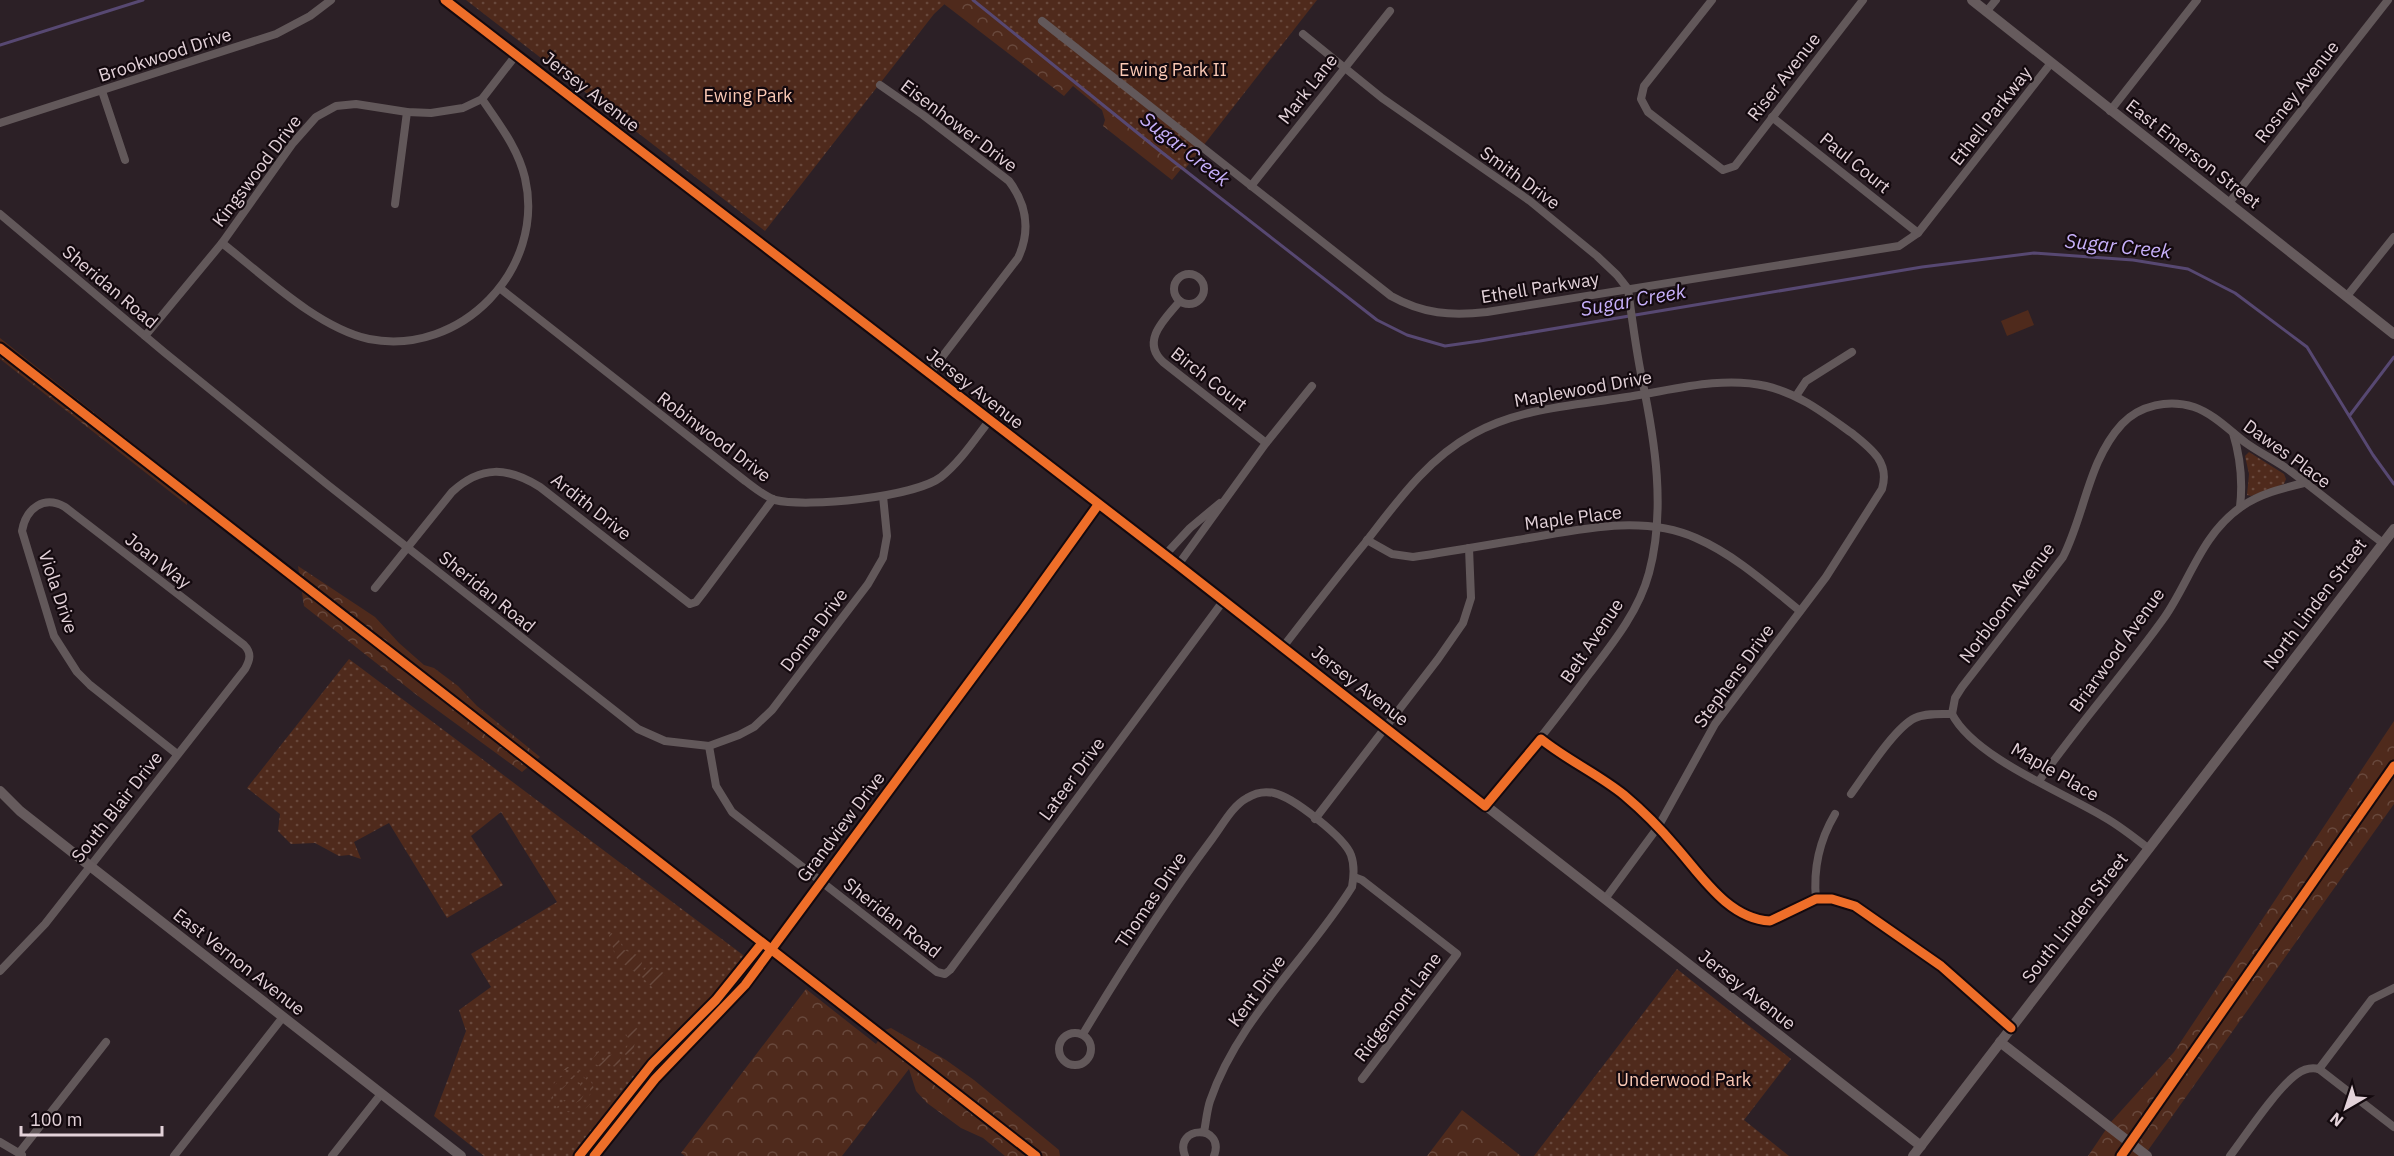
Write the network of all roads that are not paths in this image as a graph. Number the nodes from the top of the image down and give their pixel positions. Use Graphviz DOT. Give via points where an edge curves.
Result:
graph roads {
  1 [pos="332,0"];
  2 [pos="445,0"];
  3 [pos="1712,0"];
  4 [pos="1863,0"];
  5 [pos="1972,0"];
  6 [pos="1996,0"];
  7 [pos="2197,0"];
  8 [pos="2388,0"];
  9 [pos="1389,11"];
  10 [pos="1986,12"];
  11 [pos="1042,21"];
  12 [pos="1303,34"];
  13 [pos="516,55"];
  14 [pos="2051,63"];
  15 [pos="1343,68"];
  16 [pos="880,85"];
  17 [pos="102,91"];
  18 [pos="482,99"];
  19 [pos="2110,111"];
  20 [pos="407,112"];
  21 [pos="1772,117"];
  22 [pos="0,123"];
  23 [pos="125,160"];
  24 [pos="1251,186"];
  25 [pos="395,204"];
  26 [pos="2229,204"];
  27 [pos="0,214"];
  28 [pos="1918,233"];
  29 [pos="2394,237"];
  30 [pos="222,243"];
  31 [pos="501,289"];
  32 [pos="1628,289"];
  33 [pos="2347,296"];
  34 [pos="1180,301"];
  35 [pos="2394,334"];
  36 [pos="145,336"];
  37 [pos="1852,352"];
  38 [pos="929,374"];
  39 [pos="1312,386"];
  40 [pos="1646,394"];
  41 [pos="1796,396"];
  42 [pos="2168,403"];
  43 [pos="989,421"];
  44 [pos="2233,433"];
  45 [pos="1266,443"];
  46 [pos="1884,471"];
  47 [pos="2304,483"];
  48 [pos="883,495"];
  49 [pos="773,499"];
  50 [pos="1226,499"];
  51 [pos="41,504"];
  52 [pos="1098,505"];
  53 [pos="2240,507"];
  54 [pos="1656,527"];
  55 [pos="2394,529"];
  56 [pos="1367,540"];
  57 [pos="2383,543"];
  58 [pos="408,548"];
  59 [pos="1469,548"];
  60 [pos="1165,555"];
  61 [pos="1178,565"];
  62 [pos="375,588"];
  63 [pos="1224,600"];
  64 [pos="1800,611"];
  65 [pos="1283,647"];
  66 [pos="250,656"];
  67 [pos="2264,700"];
  68 [pos="1952,714"];
  69 [pos="1384,726"];
  70 [pos="1541,739"];
  71 [pos="709,746"];
  72 [pos="177,754"];
  73 [pos="2039,781"];
  74 [pos="0,791"];
  75 [pos="1851,794"];
  76 [pos="1485,806"];
  77 [pos="1835,814"];
  78 [pos="1315,819"];
  79 [pos="1658,827"];
  80 [pos="2149,849"];
  81 [pos="90,866"];
  82 [pos="1354,877"];
  83 [pos="821,881"];
  84 [pos="1605,899"];
  85 [pos="1816,899"];
  86 [pos="0,971"];
  87 [pos="945,974"];
  88 [pos="2394,988"];
  89 [pos="283,1017"];
  90 [pos="2011,1028"];
  91 [pos="1083,1034"];
  92 [pos="106,1042"];
  93 [pos="2000,1042"];
  94 [pos="2319,1069"];
  95 [pos="1362,1079"];
  96 [pos="381,1094"];
  97 [pos="2394,1126"];
  98 [pos="1204,1132"];
  99 [pos="0,1142"];
  100 [pos="1921,1146"];
  101 [pos="21,1154"];
  102 [pos="174,1156"];
  103 [pos="332,1156"];
  104 [pos="460,1156"];
  105 [pos="594,1156"];
  106 [pos="1185,1156"];
  107 [pos="1214,1156"];
  108 [pos="1913,1156"];
  109 [pos="2147,1156"];
  110 [pos="2230,1156"];
  1 -- 17 [label="street, Brookwood Drive" via="276,34"];
  2 -- 13 [label="street, Jersey Avenue"];
  3 -- 21 [label="street, Riser Avenue" via="1644,86 1641,99 1648,112 1727,170 1735,166"];
  4 -- 21 [label="street, Riser Avenue"];
  5 -- 10 [label="street, East Emerson Street"];
  6 -- 10 [label="street"];
  7 -- 19 [label="street"];
  8 -- 26 [label="street, Rosney Avenue"];
  9 -- 15 [label="street, Mark Lane"];
  10 -- 14 [label="street, East Emerson Street"];
  11 -- 24 [label="street, Ethell Parkway"];
  12 -- 15 [label="street, Smith Drive"];
  13 -- 18 [label="street"];
  13 -- 38 [label="street, Jersey Avenue"];
  14 -- 19 [label="street, East Emerson Street"];
  14 -- 28 [label="street, Ethell Parkway"];
  15 -- 24 [label="street, Mark Lane"];
  15 -- 32 [label="street, Smith Drive" via="1530,201 1597,256"];
  16 -- 38 [label="street, Eisenhower Drive" via="1009,181 1026,213 1018,258"];
  17 -- 22 [label="street, Brookwood Drive"];
  17 -- 23 [label="street"];
  18 -- 20 [label="street, Kingswood Drive" via="443,113"];
  18 -- 31 [label="street" via="514,149 527,191 528,219 522,246"];
  19 -- 26 [label="street, East Emerson Street"];
  20 -- 25 [label="street"];
  20 -- 30 [label="street, Kingswood Drive" via="356,104 323,112 293,143"];
  21 -- 28 [label="street, Paul Court"];
  24 -- 32 [label="street, Ethell Parkway" via="1391,296 1432,313 1479,313"];
  26 -- 33 [label="street, East Emerson Street"];
  27 -- 36 [label="street, Sheridan Road"];
  28 -- 32 [label="street, Ethell Parkway" via="1899,246"];
  29 -- 33 [label="street"];
  30 -- 31 [label="street" via="325,321 370,339 406,340 443,331 473,315"];
  30 -- 36 [label="street, Kingswood Drive"];
  31 -- 49 [label="street, Robinwood Drive"];
  32 -- 40 [label="street"];
  33 -- 35 [label="street, East Emerson Street"];
  34 -- 34 [label="street" via="1190,304 1202,297 1202,282 1195,275 1177,279 1174,293"];
  34 -- 45 [label="street, Birch Court" via="1155,334 1154,351"];
  36 -- 58 [label="street, Sheridan Road"];
  37 -- 41 [label="street" via="1806,381"];
  38 -- 43 [label="street, Jersey Avenue"];
  39 -- 45 [label="street"];
  40 -- 41 [label="street, Maplewood Drive" via="1734,382 1766,386"];
  40 -- 54 [label="street, Belt Avenue" via="1657,485"];
  40 -- 56 [label="street, Maplewood Drive" via="1515,415 1474,433 1423,471"];
  41 -- 46 [label="street, Maplewood Drive" via="1810,402 1870,447"];
  42 -- 44 [label="street, Dawes Place" via="2203,411"];
  42 -- 68 [label="street, Norbloom Avenue" via="2135,414 2108,443 2063,557 1962,687"];
  43 -- 48 [label="street, Robinwood Drive" via="942,476 920,488"];
  43 -- 52 [label="street, Jersey Avenue"];
  44 -- 47 [label="street, Dawes Place"];
  44 -- 53 [label="street" via="2242,469"];
  45 -- 50 [label="street"];
  46 -- 64 [label="street, Stephens Drive" via="1882,489"];
  47 -- 53 [label="street, Briarwood Avenue"];
  47 -- 57 [label="street, Dawes Place"];
  48 -- 49 [label="street, Robinwood Drive" via="804,504"];
  48 -- 71 [label="street, Donna Drive" via="886,548 868,584 772,710 754,727"];
  49 -- 58 [label="street, Ardith Drive" via="693,603 686,602 540,487 510,472 485,473 460,485"];
  50 -- 60 [label="street"];
  50 -- 61 [label="street"];
  51 -- 66 [label="street, Joan Way" via="54,502 66,507 244,645"];
  51 -- 72 [label="street, Viola Drive" via="29,513 22,531 57,642 84,678"];
  52 -- 60 [label="street, Jersey Avenue"];
  52 -- 83 [label="street, Grandview Drive"];
  53 -- 73 [label="street, Briarwood Avenue" via="2207,541 2164,618"];
  54 -- 59 [label="street, Maple Place" via="1609,526"];
  54 -- 64 [label="street, Maple Place" via="1687,534 1713,546"];
  54 -- 70 [label="street, Belt Avenue" via="1649,574 1630,616"];
  55 -- 57 [label="street, North Linden Street"];
  56 -- 59 [label="street, Maple Place" via="1400,556"];
  56 -- 65 [label="street, Maplewood Drive"];
  57 -- 67 [label="street, North Linden Street"];
  58 -- 62 [label="street, Ardith Drive"];
  58 -- 71 [label="street, Sheridan Road" via="638,729 664,741"];
  59 -- 69 [label="street" via="1471,598 1463,623"];
  60 -- 61 [label="street, Jersey Avenue"];
  61 -- 63 [label="street, Jersey Avenue"];
  63 -- 65 [label="street, Jersey Avenue"];
  63 -- 87 [label="street, Lateer Drive"];
  64 -- 79 [label="street, Stephens Drive" via="1716,724"];
  65 -- 69 [label="street, Jersey Avenue"];
  66 -- 72 [label="street, South Blair Drive" via="245,669"];
  67 -- 80 [label="street, South Linden Street"];
  68 -- 73 [label="street, Maple Place" via="1970,736"];
  68 -- 75 [label="street" via="1924,715 1901,728"];
  69 -- 76 [label="street, Jersey Avenue"];
  69 -- 78 [label="street"];
  70 -- 76 [label="street, Belt Avenue"];
  70 -- 79 [label="street" via="1623,794"];
  71 -- 83 [label="street, Sheridan Road" via="716,786 726,806"];
  72 -- 81 [label="street, South Blair Drive"];
  73 -- 80 [label="street, Maple Place" via="2104,816"];
  74 -- 81 [label="street, East Vernon Avenue"];
  76 -- 84 [label="street, Jersey Avenue"];
  77 -- 85 [label="street" via="1819,850"];
  78 -- 82 [label="street" via="1347,847"];
  78 -- 91 [label="street, Thomas Drive" via="1281,795 1267,792 1237,806 1121,971"];
  79 -- 84 [label="street, Stephens Drive"];
  79 -- 85 [label="street" via="1709,886 1745,914 1770,921"];
  80 -- 90 [label="street, South Linden Street"];
  81 -- 86 [label="street, South Blair Drive" via="32,940"];
  81 -- 89 [label="street, East Vernon Avenue"];
  82 -- 95 [label="street, Ridgemont Lane" via="1457,954"];
  82 -- 98 [label="street, Kent Drive" via="1344,900 1246,1029 1209,1102"];
  83 -- 87 [label="street, Sheridan Road" via="937,972"];
  83 -- 105 [label="street, Grandview Drive" via="745,985 655,1079"];
  84 -- 100 [label="street, Jersey Avenue"];
  85 -- 90 [label="street" via="1843,901 1864,912 1941,966"];
  88 -- 94 [label="street" via="2372,999"];
  89 -- 96 [label="street, East Vernon Avenue"];
  89 -- 102 [label="street"];
  90 -- 93 [label="street, South Linden Street"];
  91 -- 91 [label="street" via="1073,1032 1061,1041 1060,1055 1068,1063 1079,1065 1088,1059 1091,1042"];
  92 -- 101 [label="street"];
  93 -- 100 [label="street, South Linden Street"];
  93 -- 109 [label="street"];
  94 -- 97 [label="street"];
  94 -- 110 [label="street" via="2302,1071 2288,1082"];
  96 -- 103 [label="street"];
  96 -- 104 [label="street, East Vernon Avenue"];
  98 -- 106 [label="street" via="1188,1137 1183,1147"];
  98 -- 107 [label="street" via="1215,1142"];
  99 -- 101 [label="street"];
  100 -- 108 [label="street, South Linden Street"];
}
